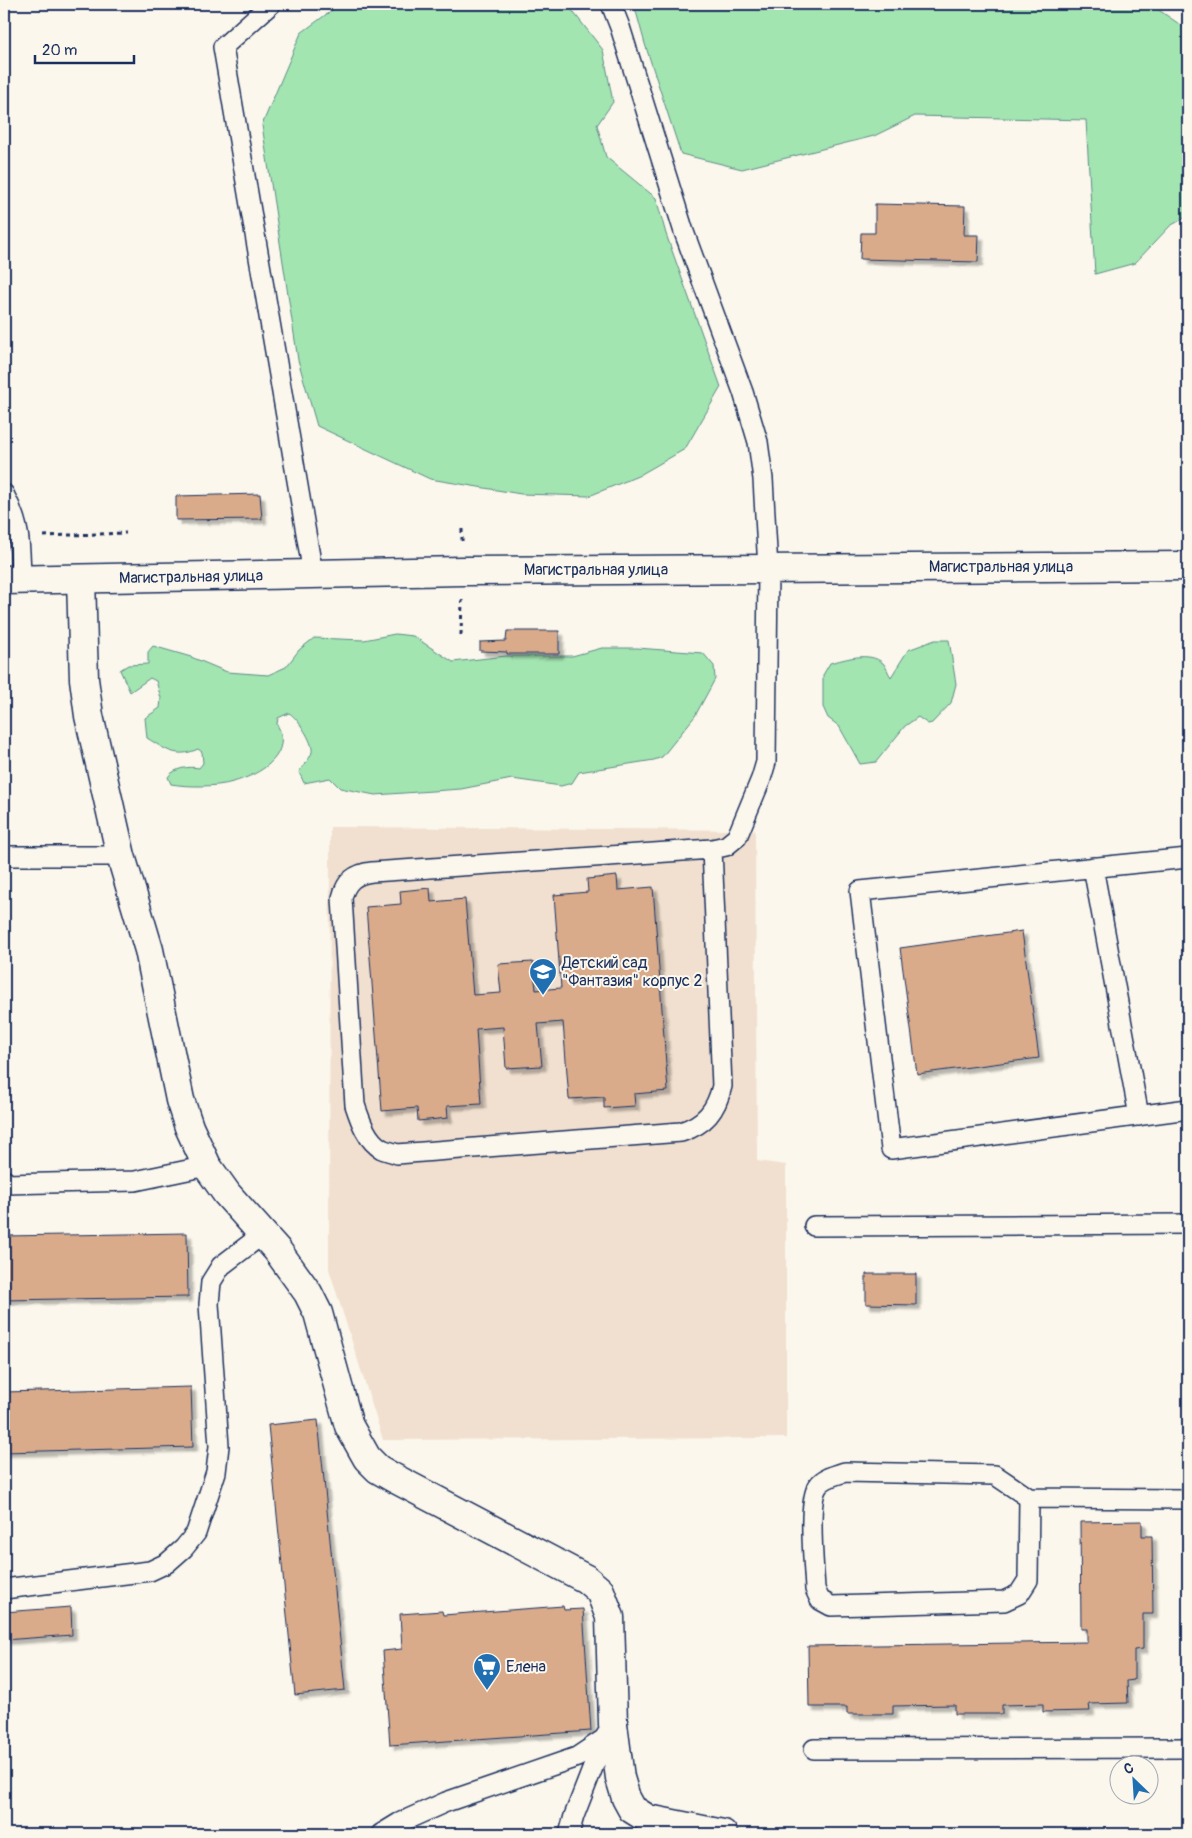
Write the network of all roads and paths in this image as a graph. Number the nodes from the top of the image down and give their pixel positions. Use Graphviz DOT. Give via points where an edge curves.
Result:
graph roads {
  1 [pos="271,4"];
  2 [pos="611,4"];
  3 [pos="4,494"];
  4 [pos="126,533"];
  5 [pos="20,537"];
  6 [pos="1188,566"];
  7 [pos="768,568"];
  8 [pos="313,574"];
  9 [pos="81,579"];
  10 [pos="13,580"];
  11 [pos="712,849"];
  12 [pos="4,856"];
  13 [pos="121,856"];
  14 [pos="1188,858"];
  15 [pos="1093,867"];
  16 [pos="1188,1109"];
  17 [pos="1139,1116"];
  18 [pos="207,1166"];
  19 [pos="4,1182"];
  20 [pos="1188,1224"];
  21 [pos="814,1226"];
  22 [pos="263,1234"];
  23 [pos="1029,1498"];
  24 [pos="1188,1499"];
  25 [pos="4,1589"];
  26 [pos="608,1731"];
  27 [pos="1188,1748"];
  28 [pos="814,1749"];
  29 [pos="380,1834"];
  30 [pos="570,1834"];
  31 [pos="723,1834"];
  1 -- 8 [label="lane" via="223,48"];
  2 -- 7 [label="lane" via="684,232 752,417 763,479"];
  3 -- 5 [label="lane" via="14,512"];
  4 -- 5 [label="path"];
  5 -- 10 [label="lane"];
  6 -- 7 [label="street, Магистральная улица"];
  7 -- 8 [label="street, Магистральная улица"];
  7 -- 11 [label="lane" via="766,762 737,837 726,846"];
  8 -- 9 [label="street, Магистральная улица"];
  9 -- 10 [label="street, Магистральная улица"];
  9 -- 13 [label="street" via="84,679 89,716"];
  11 -- 11 [label="lane" via="722,1086 719,1101 695,1127 680,1132 398,1154 382,1149 370,1136 355,1105 342,898 352,878 372,872"];
  12 -- 13 [label="lane"];
  13 -- 18 [label="street" via="148,950 180,1100"];
  14 -- 15 [label="lane"];
  15 -- 17 [label="lane"];
  15 -- 17 [label="lane" via="860,891 891,1149"];
  16 -- 17 [label="lane"];
  18 -- 19 [label="lane" via="135,1181"];
  18 -- 22 [label="street"];
  20 -- 21 [label="lane"];
  22 -- 25 [label="lane" via="222,1266 210,1282 219,1446 216,1472 196,1533 167,1563 150,1571"];
  22 -- 26 [label="street" via="296,1274 318,1313 349,1426 367,1458 392,1477 586,1579 600,1591 610,1618"];
  23 -- 23 [label="lane" via="1028,1580 1019,1594 1004,1601 831,1606 820,1600 815,1589 812,1504 818,1486 828,1478 845,1472 995,1475"];
  23 -- 24 [label="lane"];
  26 -- 29 [label="lane" via="577,1757 446,1802"];
  26 -- 30 [label="lane"];
  26 -- 31 [label="street" via="632,1809 648,1819"];
  27 -- 28 [label="lane"];
}
